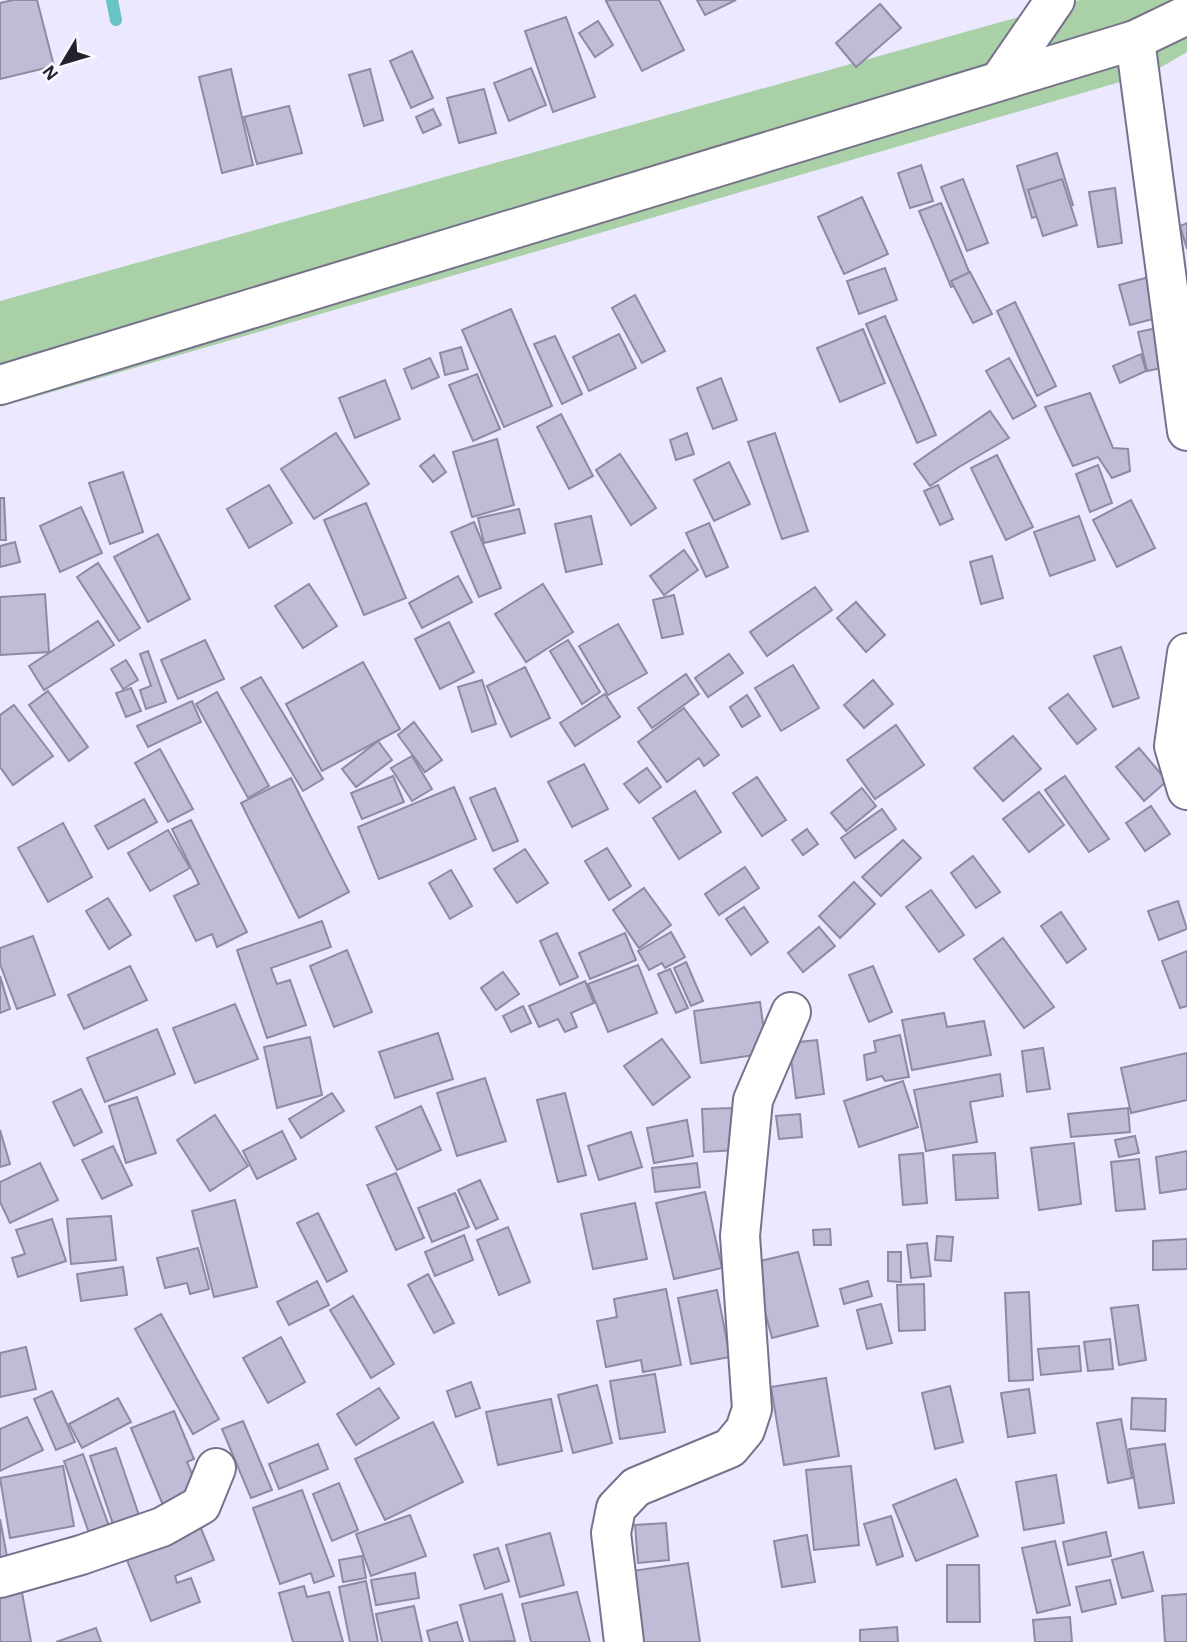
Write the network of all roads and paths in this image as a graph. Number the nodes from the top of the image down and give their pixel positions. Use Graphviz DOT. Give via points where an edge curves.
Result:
graph roads {
  1 [pos="1055,0"];
  2 [pos="1187,15"];
  3 [pos="1135,40"];
  4 [pos="1000,80"];
  5 [pos="0,385"];
  6 [pos="1187,431"];
  7 [pos="1187,653"];
  8 [pos="1187,790"];
  9 [pos="791,1012"];
  10 [pos="216,1468"];
  11 [pos="0,1578"];
  12 [pos="624,1642"];
  1 -- 4 [label="street"];
  2 -- 3 [label="street"];
  3 -- 4 [label="street"];
  3 -- 6 [label="street"];
  4 -- 5 [label="street"];
  7 -- 8 [label="street" via="1174,746"];
  9 -- 12 [label="street" via="753,1100 740,1236 752,1409 745,1430 730,1448 636,1487 616,1508 611,1533"];
  10 -- 11 [label="street" via="201,1506 162,1527"];
}
